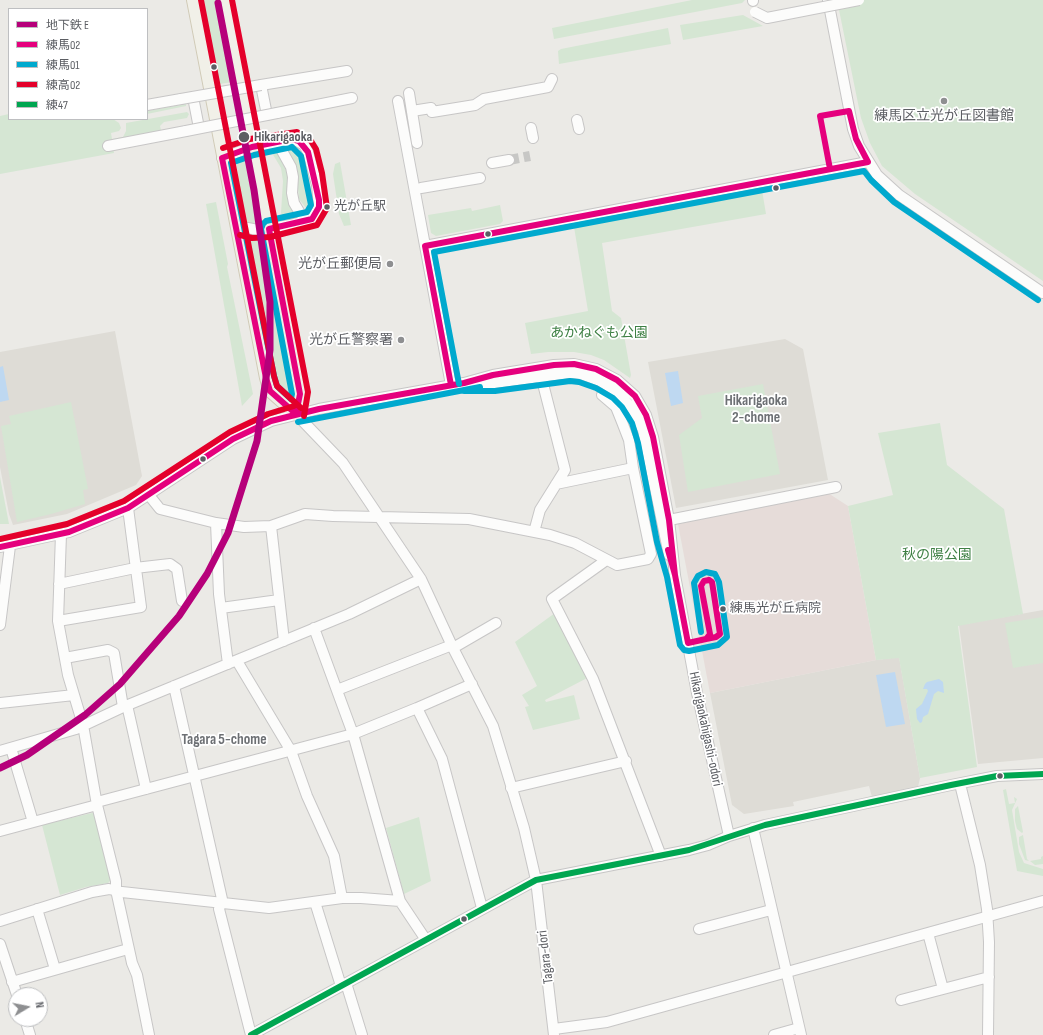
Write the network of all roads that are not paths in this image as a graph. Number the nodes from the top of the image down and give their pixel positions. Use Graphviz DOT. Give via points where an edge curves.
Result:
graph roads {
  1 [pos="193,0"];
  2 [pos="224,0"];
  3 [pos="828,0"];
  4 [pos="860,0"];
  5 [pos="755,12"];
  6 [pos="347,71"];
  7 [pos="552,79"];
  8 [pos="266,84"];
  9 [pos="408,94"];
  10 [pos="193,97"];
  11 [pos="352,98"];
  12 [pos="398,101"];
  13 [pos="148,105"];
  14 [pos="412,111"];
  15 [pos="267,115"];
  16 [pos="199,128"];
  17 [pos="277,142"];
  18 [pos="417,143"];
  19 [pos="108,146"];
  20 [pos="252,147"];
  21 [pos="222,158"];
  22 [pos="509,160"];
  23 [pos="868,162"];
  24 [pos="492,163"];
  25 [pos="480,178"];
  26 [pos="421,188"];
  27 [pos="308,221"];
  28 [pos="237,226"];
  29 [pos="269,229"];
  30 [pos="425,246"];
  31 [pos="1043,293"];
  32 [pos="541,376"];
  33 [pos="464,383"];
  34 [pos="451,385"];
  35 [pos="602,395"];
  36 [pos="628,402"];
  37 [pos="616,408"];
  38 [pos="296,414"];
  39 [pos="633,468"];
  40 [pos="556,484"];
  41 [pos="836,487"];
  42 [pos="148,494"];
  43 [pos="128,508"];
  44 [pos="659,509"];
  45 [pos="642,512"];
  46 [pos="381,517"];
  47 [pos="669,520"];
  48 [pos="216,523"];
  49 [pos="271,526"];
  50 [pos="534,532"];
  51 [pos="61,534"];
  52 [pos="5,546"];
  53 [pos="605,561"];
  54 [pos="135,568"];
  55 [pos="675,575"];
  56 [pos="421,579"];
  57 [pos="59,584"];
  58 [pos="279,600"];
  59 [pos="182,601"];
  60 [pos="221,608"];
  61 [pos="58,621"];
  62 [pos="496,623"];
  63 [pos="0,625"];
  64 [pos="314,628"];
  65 [pos="284,641"];
  66 [pos="452,646"];
  67 [pos="65,658"];
  68 [pos="232,663"];
  69 [pos="472,684"];
  70 [pos="174,686"];
  71 [pos="337,690"];
  72 [pos="74,695"];
  73 [pos="0,704"];
  74 [pos="125,706"];
  75 [pos="417,708"];
  76 [pos="83,725"];
  77 [pos="353,734"];
  78 [pos="11,748"];
  79 [pos="0,751"];
  80 [pos="291,751"];
  81 [pos="626,761"];
  82 [pos="1043,774"];
  83 [pos="194,777"];
  84 [pos="960,784"];
  85 [pos="511,788"];
  86 [pos="146,789"];
  87 [pos="97,804"];
  88 [pos="33,822"];
  89 [pos="753,828"];
  90 [pos="0,831"];
  91 [pos="729,836"];
  92 [pos="661,856"];
  93 [pos="536,880"];
  94 [pos="116,890"];
  95 [pos="342,898"];
  96 [pos="400,901"];
  97 [pos="1043,901"];
  98 [pos="315,902"];
  99 [pos="222,903"];
  100 [pos="482,908"];
  101 [pos="37,909"];
  102 [pos="771,910"];
  103 [pos="987,916"];
  104 [pos="0,921"];
  105 [pos="699,929"];
  106 [pos="928,933"];
  107 [pos="426,940"];
  108 [pos="0,944"];
  109 [pos="128,949"];
  110 [pos="55,969"];
  111 [pos="786,972"];
  112 [pos="989,977"];
  113 [pos="12,982"];
  114 [pos="344,984"];
  115 [pos="14,987"];
  116 [pos="943,989"];
  117 [pos="901,1000"];
  118 [pos="554,1032"];
  119 [pos="800,1032"];
  120 [pos="149,1035"];
  121 [pos="251,1035"];
  122 [pos="362,1035"];
  123 [pos="774,1035"];
  124 [pos="988,1035"];
  1 -- 21 [label="main road"];
  2 -- 20 [label="main road"];
  3 -- 23 [label="street" via="853,129"];
  4 -- 5 [label="street, bridge" via="767,18"];
  6 -- 8 [label="street"];
  7 -- 14 [label="street" via="548,87 484,98 475,105 432,112 431,108"];
  8 -- 10 [label="street, bridge"];
  8 -- 15 [label="street"];
  9 -- 14 [label="street"];
  10 -- 13 [label="street, bridge"];
  10 -- 16 [label="street"];
  11 -- 15 [label="street, bridge"];
  12 -- 30 [label="street"];
  14 -- 18 [label="street"];
  15 -- 16 [label="street, bridge"];
  16 -- 19 [label="street, bridge"];
  17 -- 20 [label="street"];
  17 -- 27 [label="street" via="291,167 294,203"];
  17 -- 27 [label="street" via="295,140 304,145 308,152 319,200 316,214"];
  20 -- 21 [label="street"];
  20 -- 29 [label="main road"];
  21 -- 28 [label="main road"];
  22 -- 24 [label="street"];
  23 -- 30 [label="street"];
  23 -- 31 [label="street" via="877,175 899,196"];
  25 -- 26 [label="street"];
  27 -- 29 [label="street"];
  28 -- 29 [label="street" via="252,230"];
  28 -- 38 [label="main road" via="266,378 270,390"];
  29 -- 38 [label="main road" via="300,394"];
  30 -- 34 [label="street"];
  32 -- 33 [label="street, Hikarigaokahigashi-odori" via="494,384"];
  32 -- 36 [label="street, Hikarigaokahigashi-odori" via="570,373 590,377 609,386"];
  32 -- 40 [label="street" via="565,470"];
  33 -- 34 [label="street, Hikarigaokahigashi-odori"];
  33 -- 47 [label="street, Hikarigaokahigashi-odori" via="492,375 564,364 586,366 617,380 634,396 648,419"];
  34 -- 38 [label="street, Hikarigaokahigashi-odori"];
  35 -- 37 [label="street"];
  36 -- 37 [label="street"];
  36 -- 44 [label="street, Hikarigaokahigashi-odori" via="643,430"];
  37 -- 39 [label="street" via="629,440"];
  38 -- 42 [label="street, Hikarigaokahigashi-odori" via="271,421 232,439"];
  38 -- 46 [label="street, Tagara-dori" via="343,463"];
  39 -- 40 [label="street"];
  39 -- 45 [label="street"];
  40 -- 50 [label="street" via="540,510"];
  41 -- 47 [label="street"];
  42 -- 43 [label="street, Hikarigaokahigashi-odori"];
  42 -- 48 [label="street" via="160,509"];
  43 -- 51 [label="street, Hikarigaokahigashi-odori"];
  43 -- 54 [label="street"];
  44 -- 45 [label="street"];
  44 -- 55 [label="street, Hikarigaokahigashi-odori"];
  45 -- 53 [label="street" via="651,554 648,559 617,566"];
  46 -- 49 [label="street" via="305,514"];
  46 -- 50 [label="street" via="470,519"];
  46 -- 56 [label="street, Tagara-dori"];
  47 -- 55 [label="street, Hikarigaokahigashi-odori"];
  48 -- 49 [label="street"];
  48 -- 60 [label="street"];
  49 -- 58 [label="street"];
  50 -- 53 [label="street" via="550,534 575,543"];
  51 -- 52 [label="street, Hikarigaokahigashi-odori"];
  51 -- 57 [label="street"];
  52 -- 63 [label="street"];
  53 -- 81 [label="street" via="552,599 593,679"];
  54 -- 57 [label="street"];
  54 -- 59 [label="street" via="170,564 177,569"];
  54 -- 61 [label="street" via="141,607"];
  55 -- 91 [label="street, Hikarigaokahigashi-odori" via="723,817"];
  56 -- 64 [label="street"];
  56 -- 66 [label="street, Tagara-dori"];
  57 -- 61 [label="street"];
  58 -- 60 [label="street"];
  58 -- 65 [label="street"];
  60 -- 68 [label="street"];
  61 -- 67 [label="street"];
  62 -- 66 [label="street"];
  64 -- 65 [label="street"];
  64 -- 71 [label="street"];
  65 -- 68 [label="street"];
  66 -- 69 [label="street, Tagara-dori"];
  66 -- 71 [label="street"];
  67 -- 72 [label="street"];
  67 -- 74 [label="street" via="108,650 114,653"];
  68 -- 70 [label="street"];
  68 -- 80 [label="street"];
  69 -- 75 [label="street"];
  69 -- 85 [label="street, Tagara-dori" via="496,734"];
  70 -- 74 [label="street"];
  70 -- 83 [label="street"];
  71 -- 77 [label="street"];
  72 -- 73 [label="street"];
  72 -- 76 [label="street"];
  74 -- 76 [label="street"];
  74 -- 86 [label="street"];
  75 -- 77 [label="street"];
  75 -- 100 [label="street" via="442,760"];
  76 -- 78 [label="street"];
  76 -- 87 [label="street"];
  77 -- 80 [label="street"];
  77 -- 96 [label="street"];
  78 -- 79 [label="street"];
  78 -- 88 [label="street"];
  80 -- 83 [label="street"];
  80 -- 95 [label="street" via="307,796 334,856"];
  81 -- 85 [label="street"];
  81 -- 92 [label="street"];
  82 -- 84 [label="street" via="997,776"];
  83 -- 86 [label="street"];
  83 -- 99 [label="street"];
  84 -- 89 [label="street"];
  84 -- 103 [label="street" via="980,865"];
  85 -- 93 [label="street, Tagara-dori" via="524,828"];
  86 -- 87 [label="street"];
  87 -- 88 [label="street"];
  87 -- 94 [label="street"];
  88 -- 90 [label="street"];
  89 -- 91 [label="street"];
  89 -- 102 [label="street"];
  91 -- 92 [label="street" via="708,845"];
  92 -- 93 [label="street"];
  93 -- 100 [label="street"];
  93 -- 118 [label="street, Tagara-dori"];
  94 -- 99 [label="street"];
  94 -- 101 [label="street" via="92,892"];
  94 -- 109 [label="street"];
  95 -- 96 [label="street"];
  95 -- 98 [label="street"];
  96 -- 107 [label="street"];
  97 -- 103 [label="street"];
  98 -- 99 [label="street" via="269,908"];
  98 -- 114 [label="street"];
  99 -- 121 [label="street" via="220,909"];
  100 -- 107 [label="street"];
  101 -- 104 [label="street"];
  101 -- 110 [label="street"];
  102 -- 105 [label="street"];
  102 -- 111 [label="street"];
  103 -- 106 [label="street"];
  103 -- 112 [label="street"];
  106 -- 111 [label="street"];
  106 -- 116 [label="street"];
  107 -- 114 [label="street"];
  108 -- 113 [label="street"];
  109 -- 110 [label="street"];
  109 -- 120 [label="street" via="137,976"];
  110 -- 113 [label="street"];
  111 -- 118 [label="street" via="607,1022"];
  111 -- 119 [label="street"];
  112 -- 116 [label="street"];
  112 -- 124 [label="street"];
  113 -- 115 [label="street"];
  114 -- 121 [label="street"];
  114 -- 122 [label="street"];
  116 -- 117 [label="street"];
  119 -- 123 [label="street"];
}
